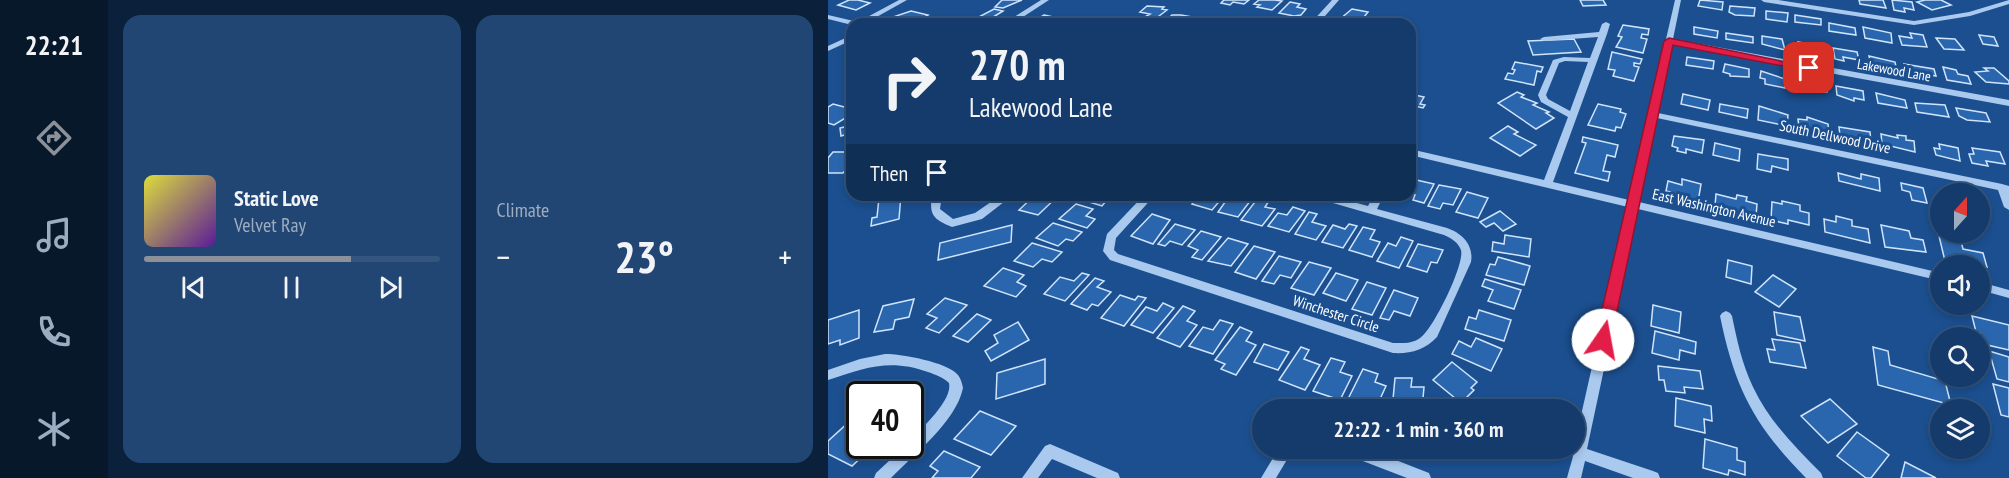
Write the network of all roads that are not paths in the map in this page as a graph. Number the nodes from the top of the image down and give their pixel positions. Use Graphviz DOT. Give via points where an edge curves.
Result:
graph roads {
  1 [pos="904,0"];
  2 [pos="1046,0"];
  3 [pos="1336,0"];
  4 [pos="1678,0"];
  5 [pos="1764,0"];
  6 [pos="2009,2"];
  7 [pos="828,17"];
  8 [pos="870,18"];
  9 [pos="1017,18"];
  10 [pos="1320,18"];
  11 [pos="846,21"];
  12 [pos="1606,24"];
  13 [pos="1603,34"];
  14 [pos="1544,39"];
  15 [pos="846,40"];
  16 [pos="1669,41"];
  17 [pos="828,49"];
  18 [pos="1593,60"];
  19 [pos="2009,103"];
  20 [pos="1654,114"];
  21 [pos="1573,116"];
  22 [pos="1416,153"];
  23 [pos="1547,184"];
  24 [pos="2006,188"];
  25 [pos="937,201"];
  26 [pos="999,201"];
  27 [pos="1144,201"];
  28 [pos="1337,201"];
  29 [pos="1376,201"];
  30 [pos="1632,205"];
  31 [pos="2009,207"];
  32 [pos="1371,210"];
  33 [pos="1930,274"];
  34 [pos="1990,289"];
  35 [pos="2009,294"];
  36 [pos="1726,316"];
  37 [pos="828,375"];
  38 [pos="1585,425"];
  39 [pos="1585,455"];
  40 [pos="1280,459"];
  41 [pos="1375,459"];
  42 [pos="1578,459"];
  43 [pos="881,478"];
  44 [pos="1029,478"];
  45 [pos="1113,478"];
  46 [pos="1268,478"];
  47 [pos="1424,478"];
  48 [pos="1574,478"];
  49 [pos="1653,478"];
  50 [pos="1816,478"];
  1 -- 8 [label="street"];
  2 -- 9 [label="street"];
  3 -- 10 [label="street"];
  4 -- 16 [label="street"];
  5 -- 6 [label="street" via="1914,23 1971,14"];
  7 -- 11 [label="street"];
  12 -- 13 [label="street"];
  13 -- 14 [label="street"];
  13 -- 18 [label="street"];
  15 -- 17 [label="street"];
  16 -- 19 [label="street, Lakewood Lane"];
  16 -- 20 [label="street"];
  18 -- 21 [label="street"];
  18 -- 21 [label="street" via="1556,62 1542,95 1544,100"];
  20 -- 24 [label="street, South Dellwood Drive"];
  20 -- 30 [label="street"];
  21 -- 23 [label="street"];
  22 -- 23 [label="street, East Washington Avenue"];
  23 -- 30 [label="street, East Washington Avenue"];
  24 -- 31 [label="street"];
  25 -- 26 [label="street" via="935,210 952,223 978,216"];
  27 -- 32 [label="street, Winchester Circle" via="1111,237 1108,251 1114,257 1393,348 1426,343 1463,270 1466,251 1461,240 1447,232"];
  28 -- 32 [label="street, Winchester Circle"];
  29 -- 32 [label="street"];
  30 -- 33 [label="street, East Washington Avenue"];
  30 -- 38 [label="street"];
  34 -- 35 [label="street"];
  36 -- 50 [label="street" via="1733,356 1753,404 1780,443"];
  37 -- 43 [label="street" via="869,361 897,358 911,359 955,380 957,390 946,410"];
  39 -- 49 [label="street"];
  40 -- 46 [label="street"];
  41 -- 47 [label="street"];
  42 -- 48 [label="street"];
  44 -- 45 [label="street" via="1050,451"];
}
